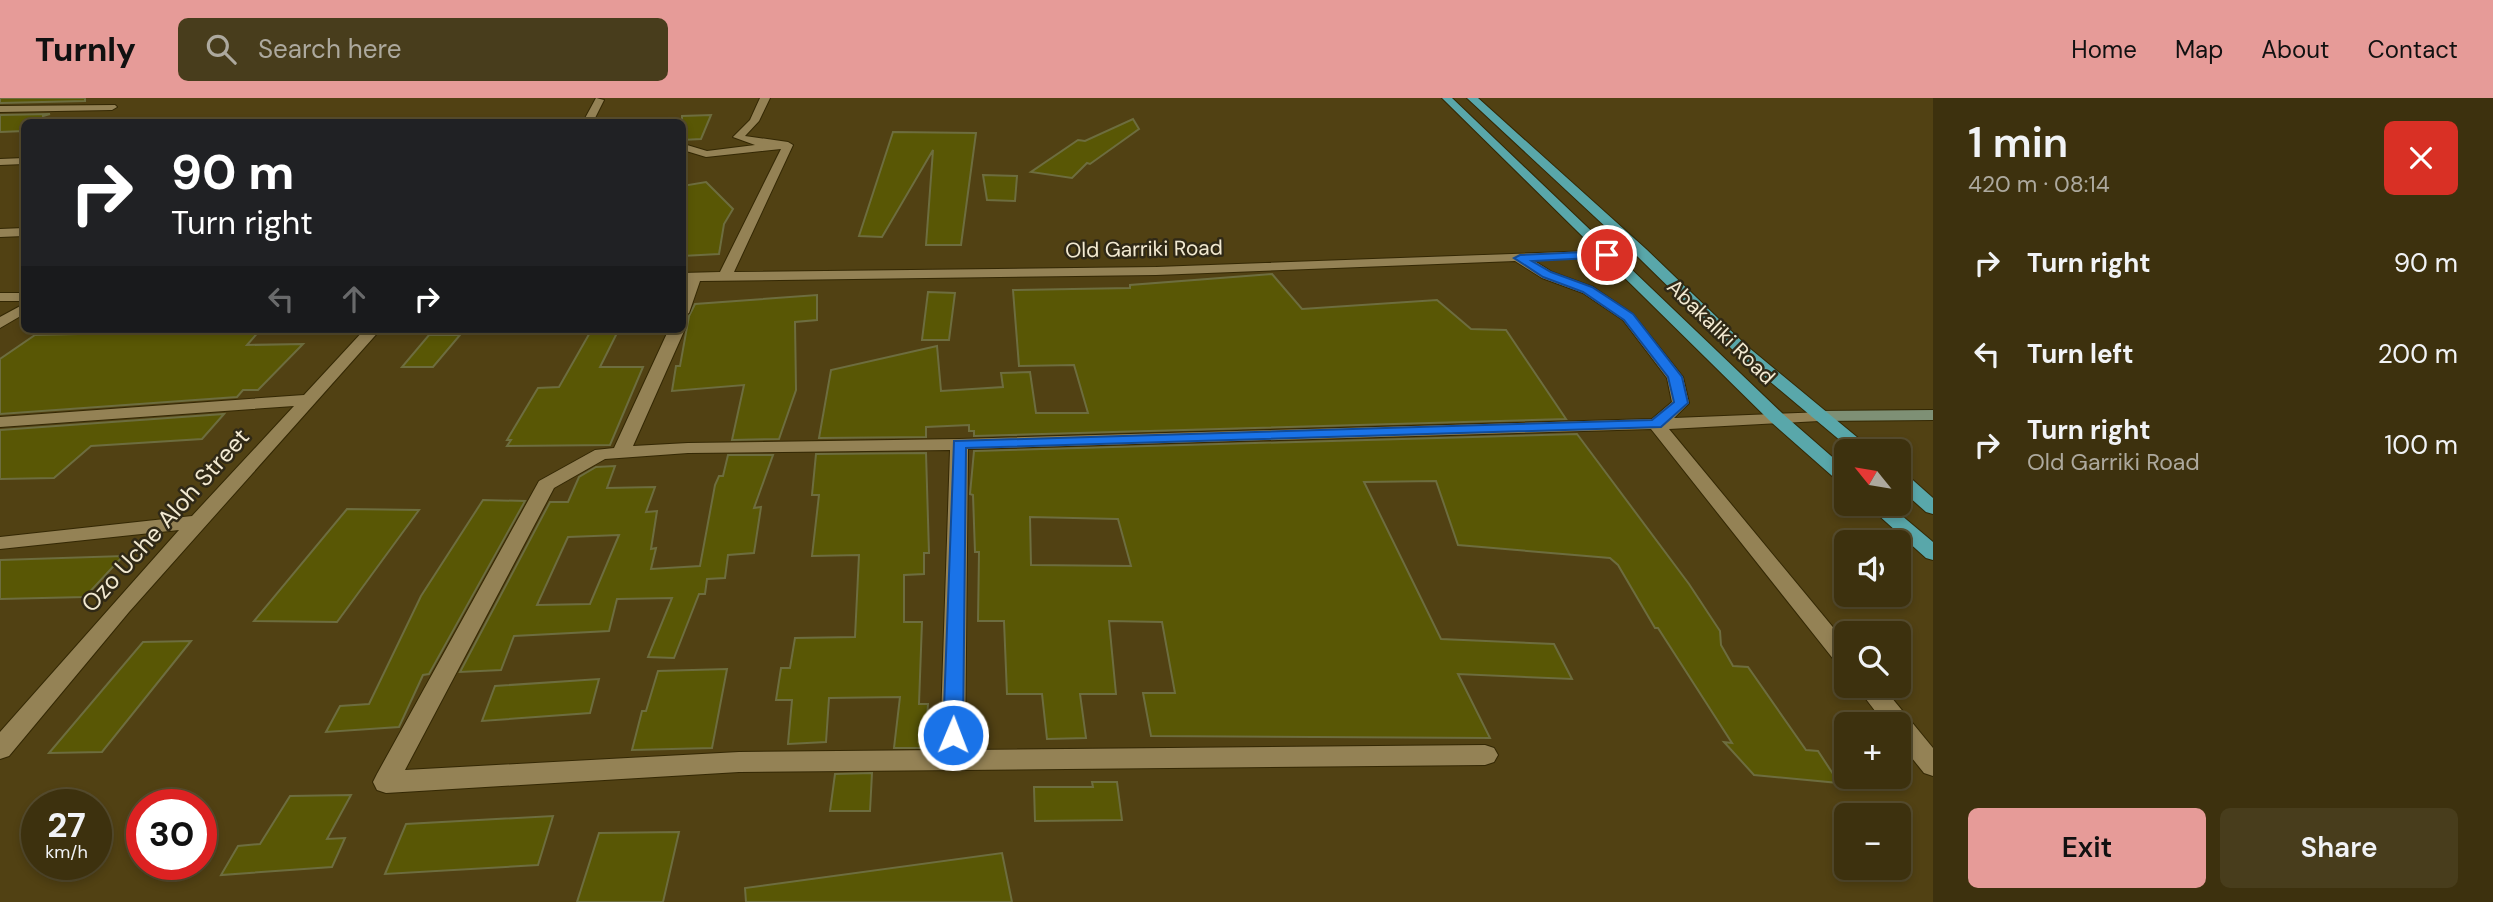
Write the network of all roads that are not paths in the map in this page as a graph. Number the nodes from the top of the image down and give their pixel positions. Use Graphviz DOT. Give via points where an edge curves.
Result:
graph roads {
  1 [pos="765,98"];
  2 [pos="1447,98"];
  3 [pos="1472,98"];
  4 [pos="599,100"];
  5 [pos="112,107"];
  6 [pos="0,109"];
  7 [pos="589,119"];
  8 [pos="788,145"];
  9 [pos="687,148"];
  10 [pos="0,162"];
  11 [pos="21,162"];
  12 [pos="21,232"];
  13 [pos="0,233"];
  14 [pos="1641,251"];
  15 [pos="1607,255"];
  16 [pos="1520,258"];
  17 [pos="726,275"];
  18 [pos="688,277"];
  19 [pos="0,297"];
  20 [pos="21,297"];
  21 [pos="21,310"];
  22 [pos="0,324"];
  23 [pos="369,333"];
  24 [pos="675,333"];
  25 [pos="306,400"];
  26 [pos="1933,415"];
  27 [pos="1819,416"];
  28 [pos="1777,418"];
  29 [pos="0,422"];
  30 [pos="1656,424"];
  31 [pos="1849,439"];
  32 [pos="959,444"];
  33 [pos="621,452"];
  34 [pos="1834,468"];
  35 [pos="1911,489"];
  36 [pos="1933,508"];
  37 [pos="1890,516"];
  38 [pos="197,522"];
  39 [pos="0,543"];
  40 [pos="1933,553"];
  41 [pos="1834,644"];
  42 [pos="1878,698"];
  43 [pos="0,749"];
  44 [pos="1485,755"];
  45 [pos="952,762"];
  46 [pos="1933,766"];
  1 -- 8 [label="street" via="754,121 738,137"];
  2 -- 15 [label="highway, Abakaliki Road"];
  3 -- 14 [label="highway, Abakaliki Road"];
  4 -- 7 [label="street"];
  5 -- 6 [label="street"];
  8 -- 9 [label="street" via="706,154"];
  8 -- 17 [label="street"];
  10 -- 11 [label="street"];
  12 -- 13 [label="street"];
  14 -- 15 [label="street, Old Garriki Road"];
  14 -- 27 [label="highway, Abakaliki Road" via="1742,350"];
  15 -- 16 [label="street, Old Garriki Road"];
  15 -- 28 [label="highway, Abakaliki Road"];
  16 -- 17 [label="street, Old Garriki Road" via="1156,271"];
  16 -- 30 [label="street" via="1547,275 1588,290 1628,317 1675,377 1681,403"];
  17 -- 18 [label="street, Old Garriki Road"];
  19 -- 20 [label="street"];
  21 -- 22 [label="street"];
  23 -- 25 [label="street, Ozo Uche Aloh Street"];
  24 -- 33 [label="street"];
  25 -- 29 [label="street"];
  25 -- 38 [label="street, Ozo Uche Aloh Street"];
  26 -- 27 [label="main road"];
  27 -- 28 [label="street"];
  27 -- 31 [label="highway, Abakaliki Road"];
  28 -- 30 [label="street"];
  28 -- 34 [label="highway, Abakaliki Road"];
  30 -- 32 [label="street"];
  30 -- 41 [label="street"];
  32 -- 33 [label="street"];
  32 -- 45 [label="street"];
  33 -- 45 [label="street" via="601,454 546,485 386,782 739,762"];
  35 -- 36 [label="highway"];
  37 -- 40 [label="highway"];
  38 -- 39 [label="street"];
  38 -- 43 [label="street, Ozo Uche Aloh Street"];
  42 -- 46 [label="street"];
  44 -- 45 [label="street"];
}
